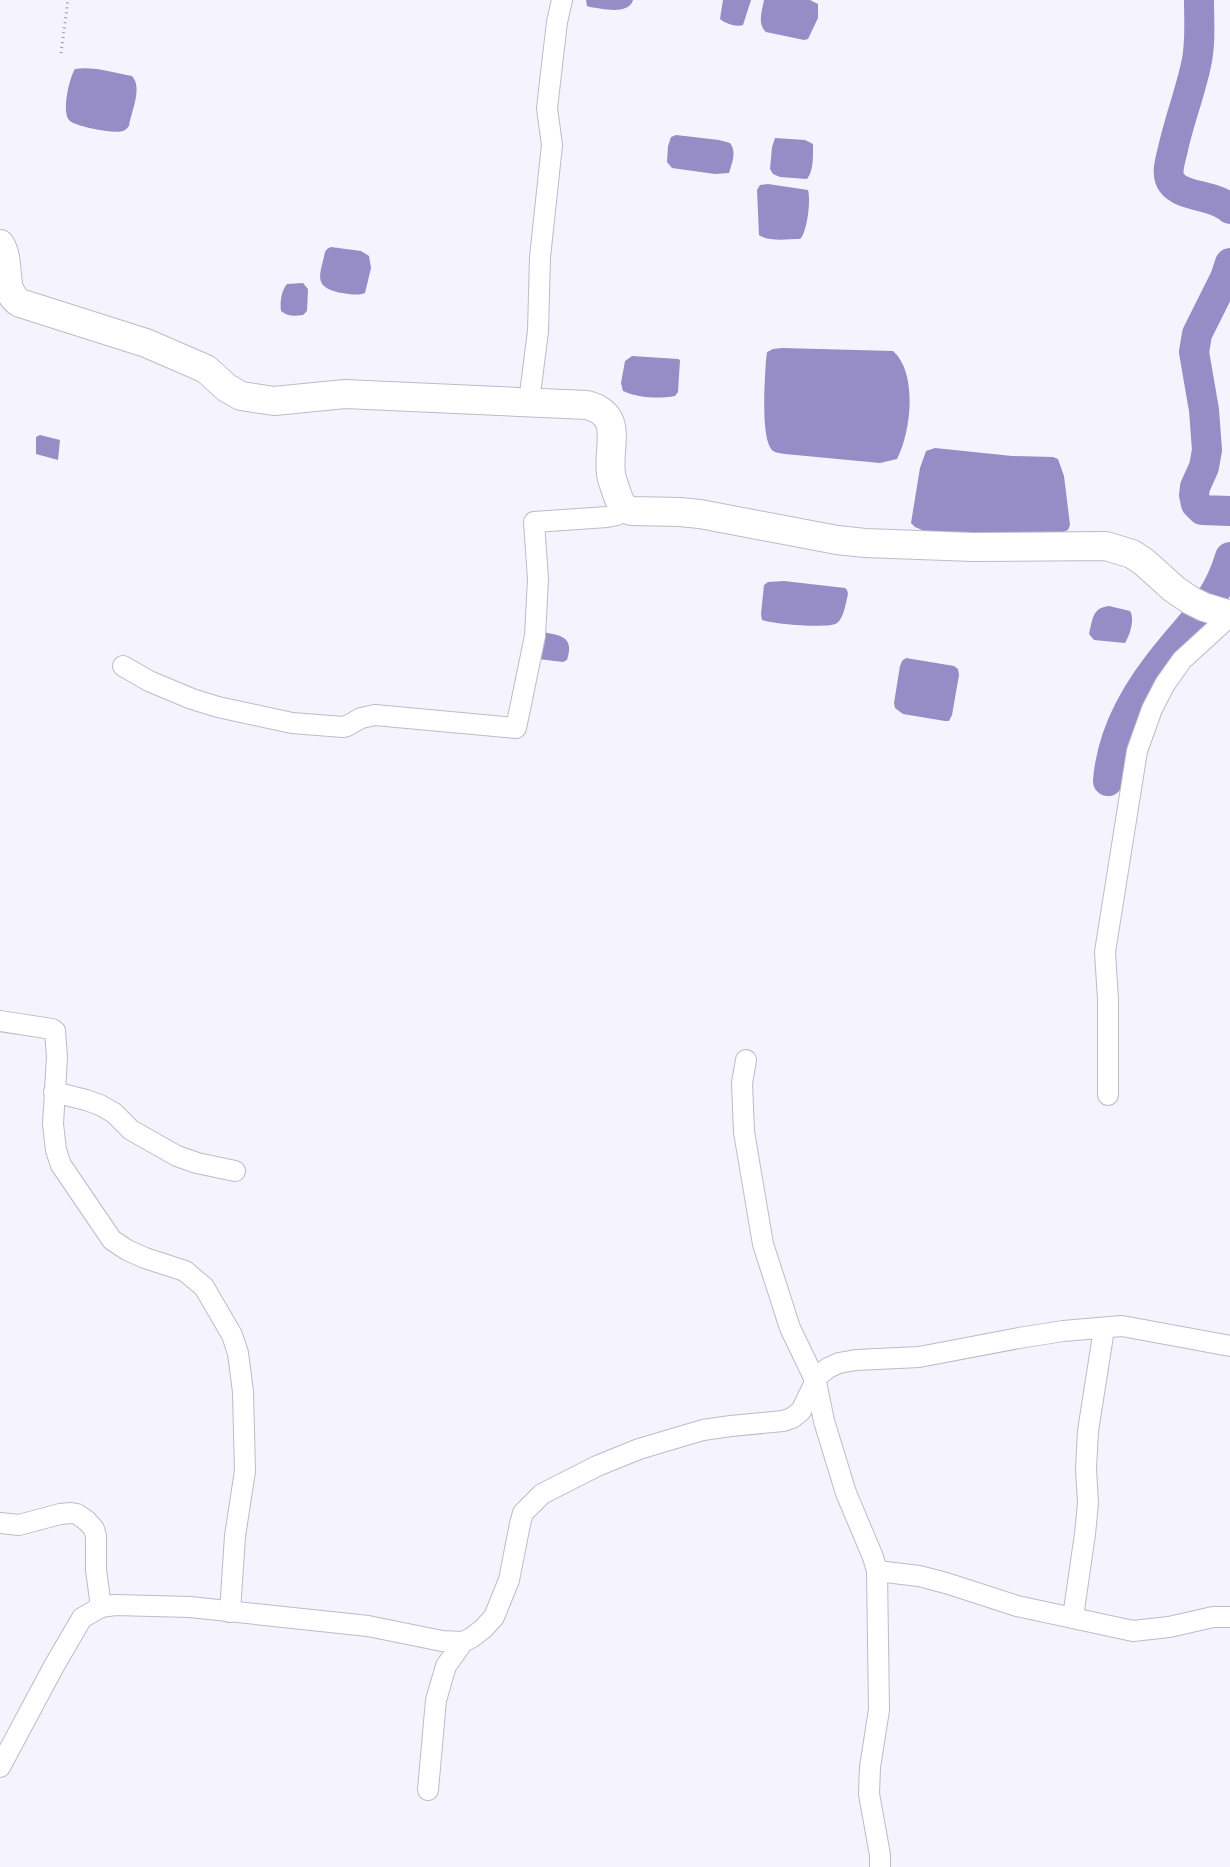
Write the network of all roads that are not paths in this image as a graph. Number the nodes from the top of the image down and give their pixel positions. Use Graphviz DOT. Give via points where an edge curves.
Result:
graph roads {
  1 [pos="562,0"];
  2 [pos="0,244"];
  3 [pos="529,402"];
  4 [pos="625,509"];
  5 [pos="1226,615"];
  6 [pos="123,666"];
  7 [pos="0,1021"];
  8 [pos="746,1060"];
  9 [pos="54,1092"];
  10 [pos="1108,1095"];
  11 [pos="235,1171"];
  12 [pos="1104,1329"];
  13 [pos="1230,1346"];
  14 [pos="816,1382"];
  15 [pos="0,1524"];
  16 [pos="877,1571"];
  17 [pos="101,1607"];
  18 [pos="230,1612"];
  19 [pos="1230,1617"];
  20 [pos="1073,1618"];
  21 [pos="463,1642"];
  22 [pos="0,1767"];
  23 [pos="428,1790"];
  24 [pos="880,1867"];
  1 -- 3 [label="street" via="547,108 552,145 540,257 538,332"];
  2 -- 3 [label="street" via="14,300 146,342 206,369 241,396 274,401 345,394"];
  3 -- 4 [label="street" via="587,405 598,408 609,418 612,475 620,504"];
  4 -- 5 [label="street" via="700,514 837,540 883,545 1106,546 1132,554 1190,600"];
  4 -- 6 [label="street" via="607,518 534,522 538,579 536,628 516,728 375,715 343,727 292,723 192,699"];
  5 -- 10 [label="street" via="1182,660 1164,684 1137,750 1105,952"];
  7 -- 9 [label="street" via="55,1031"];
  8 -- 14 [label="street" via="742,1083 744,1132 762,1244 790,1328"];
  9 -- 11 [label="street" via="100,1105 139,1135 177,1156"];
  9 -- 18 [label="street" via="56,1150 62,1165 112,1240 145,1258 185,1271 204,1287 232,1335 242,1373 245,1471 235,1536"];
  12 -- 13 [label="street" via="1122,1326"];
  12 -- 14 [label="street" via="1064,1331 919,1357 839,1363 818,1376"];
  12 -- 20 [label="street" via="1088,1431 1088,1503"];
  14 -- 16 [label="street" via="846,1493"];
  14 -- 21 [label="street" via="801,1411 792,1418 703,1430 639,1449 542,1494 523,1514 509,1580 494,1617"];
  15 -- 17 [label="street" via="20,1525 60,1514 77,1514 87,1521 96,1536"];
  16 -- 20 [label="street" via="919,1576 1017,1606"];
  16 -- 24 [label="street" via="879,1710 869,1794"];
  17 -- 18 [label="street" via="150,1605"];
  17 -- 22 [label="street" via="82,1618"];
  18 -- 21 [label="street" via="368,1626 442,1641"];
  19 -- 20 [label="street" via="1133,1631"];
  21 -- 23 [label="street" via="446,1666 436,1700"];
}
